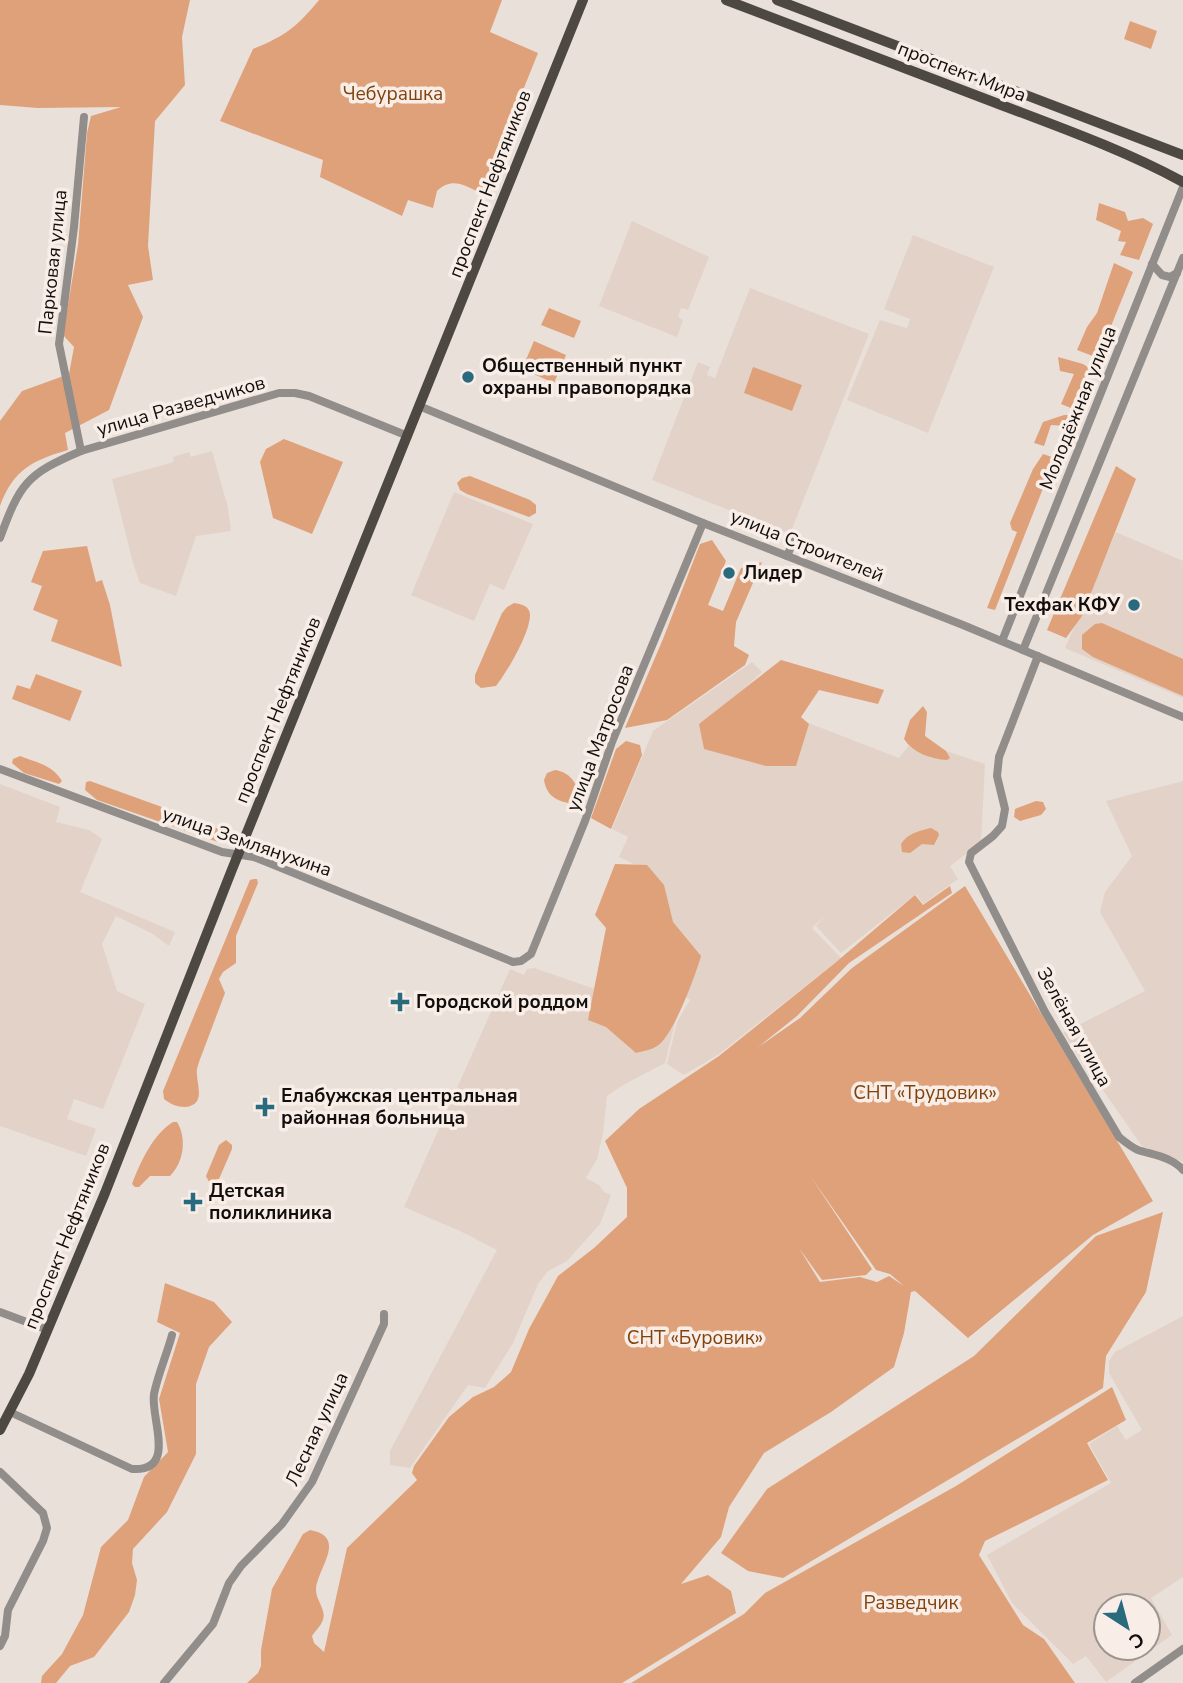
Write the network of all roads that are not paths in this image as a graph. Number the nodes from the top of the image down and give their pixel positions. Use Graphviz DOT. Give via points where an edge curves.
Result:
graph roads {
  1 [pos="583,0"];
  2 [pos="726,0"];
  3 [pos="777,0"];
  4 [pos="793,6"];
  5 [pos="786,23"];
  6 [pos="1055,106"];
  7 [pos="84,117"];
  8 [pos="1049,123"];
  9 [pos="1183,155"];
  10 [pos="1183,182"];
  11 [pos="1183,187"];
  12 [pos="1183,258"];
  13 [pos="1152,264"];
  14 [pos="1177,272"];
  15 [pos="419,407"];
  16 [pos="408,436"];
  17 [pos="81,451"];
  18 [pos="704,523"];
  19 [pos="0,538"];
  20 [pos="794,540"];
  21 [pos="787,556"];
  22 [pos="1002,641"];
  23 [pos="1023,650"];
  24 [pos="1038,656"];
  25 [pos="1183,717"];
  26 [pos="0,769"];
  27 [pos="238,855"];
  28 [pos="521,961"];
  29 [pos="1183,1170"];
  30 [pos="0,1312"];
  31 [pos="384,1314"];
  32 [pos="48,1329"];
  33 [pos="172,1335"];
  34 [pos="10,1412"];
  35 [pos="0,1430"];
  36 [pos="0,1472"];
  37 [pos="0,1646"];
  38 [pos="1183,1648"];
  39 [pos="164,1683"];
  40 [pos="1135,1683"];
  1 -- 15 [label="main road, проспект Нефтяников"];
  2 -- 5 [label="main road, проспект Мира"];
  3 -- 4 [label="main road, проспект Мира"];
  4 -- 5 [label="main road"];
  4 -- 6 [label="main road, проспект Мира"];
  5 -- 8 [label="main road, проспект Мира"];
  6 -- 8 [label="main road"];
  6 -- 9 [label="main road, проспект Мира"];
  7 -- 17 [label="street, Парковая улица" via="59,344"];
  8 -- 10 [label="main road, проспект Мира"];
  11 -- 13 [label="street, Молодёжная улица"];
  12 -- 14 [label="street"];
  13 -- 14 [label="street" via="1162,275 1170,277"];
  13 -- 22 [label="street, Молодёжная улица"];
  14 -- 23 [label="street"];
  15 -- 16 [label="main road, проспект Нефтяников"];
  15 -- 18 [label="street, улица Строителей"];
  16 -- 17 [label="street, улица Разведчиков" via="309,396 288,393"];
  16 -- 27 [label="main road, проспект Нефтяников"];
  17 -- 19 [label="street, улица Разведчиков" via="43,470 19,491"];
  18 -- 21 [label="street, улица Строителей"];
  18 -- 28 [label="street, улица Матросова" via="612,742 558,891 531,954"];
  20 -- 21 [label="street"];
  21 -- 22 [label="street, улица Строителей"];
  22 -- 23 [label="street, улица Строителей"];
  23 -- 24 [label="street, улица Строителей"];
  24 -- 25 [label="street, улица Строителей"];
  24 -- 29 [label="street, Зелёная улица" via="999,757 997,776 1005,817 999,831 971,853 970,865 1045,1012 1119,1137 1134,1149"];
  26 -- 27 [label="street, улица Землянухина"];
  27 -- 28 [label="street, улица Землянухина" via="254,857 513,962"];
  27 -- 32 [label="main road, проспект Нефтяников"];
  30 -- 32 [label="street"];
  31 -- 39 [label="street, Лесная улица" via="384,1324 312,1482 282,1524 241,1566 213,1624"];
  32 -- 34 [label="main road, проспект Нефтяников"];
  33 -- 34 [label="street" via="154,1394 159,1450 149,1466 132,1469"];
  34 -- 35 [label="main road, проспект Нефтяников"];
  36 -- 37 [label="street" via="43,1513 47,1528 8,1610"];
  38 -- 40 [label="street"];
}
